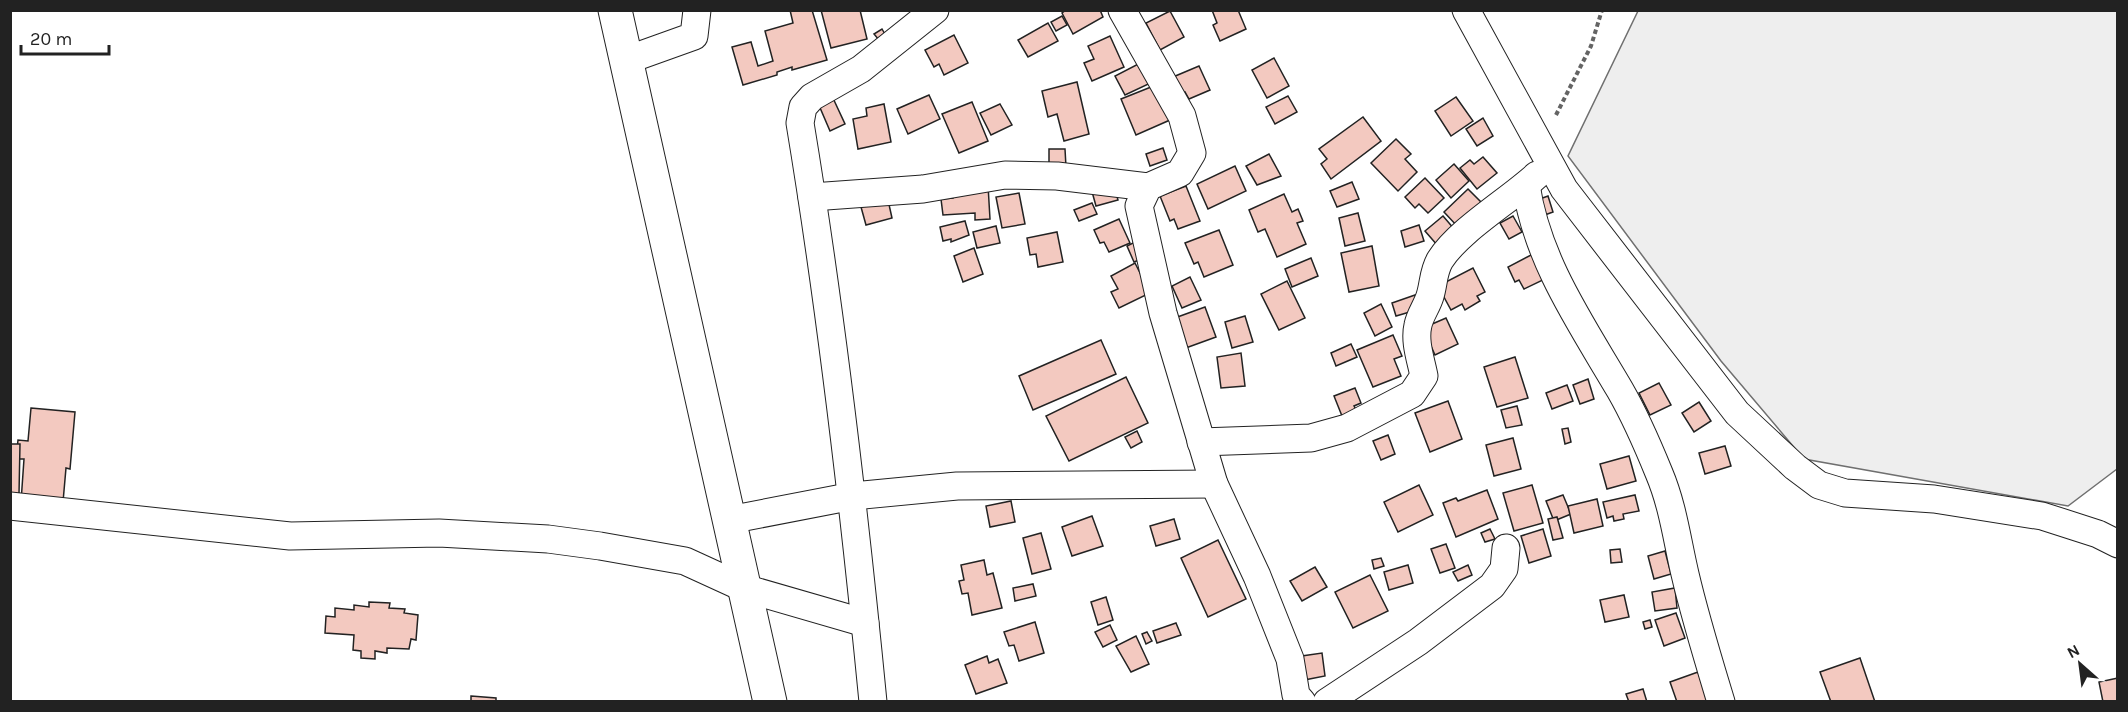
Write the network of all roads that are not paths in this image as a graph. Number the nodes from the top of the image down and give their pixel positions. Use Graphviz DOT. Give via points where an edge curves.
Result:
graph roads {
  1 [pos="615,10"];
  2 [pos="697,10"];
  3 [pos="935,10"];
  4 [pos="1122,10"];
  5 [pos="1466,10"];
  6 [pos="627,60"];
  7 [pos="1544,156"];
  8 [pos="1526,185"];
  9 [pos="1148,187"];
  10 [pos="812,197"];
  11 [pos="1200,442"];
  12 [pos="1214,484"];
  13 [pos="853,495"];
  14 [pos="10,506"];
  15 [pos="729,520"];
  16 [pos="2118,544"];
  17 [pos="1506,548"];
  18 [pos="744,588"];
  19 [pos="865,623"];
  20 [pos="1298,700"];
  21 [pos="770,702"];
  22 [pos="873,702"];
  23 [pos="1327,702"];
  24 [pos="1721,702"];
  1 -- 6 [label="main road"];
  2 -- 6 [label="street" via="694,36"];
  3 -- 10 [label="street" via="889,49 812,97 803,107 800,123"];
  4 -- 9 [label="street" via="1182,116 1192,153 1180,173"];
  5 -- 7 [label="street"];
  6 -- 15 [label="main road"];
  7 -- 8 [label="street"];
  7 -- 16 [label="street" via="1564,189 1737,413 1819,485 1845,493 1934,499 2042,516"];
  8 -- 11 [label="street" via="1453,243 1440,261 1432,277 1427,307 1418,323 1416,337 1424,376 1412,394 1347,428 1311,438"];
  8 -- 24 [label="street" via="1531,217 1552,272 1622,393 1660,474"];
  9 -- 10 [label="street" via="1057,176 1005,175 923,189"];
  9 -- 11 [label="street" via="1139,206 1163,313"];
  10 -- 13 [label="street"];
  11 -- 12 [label="street"];
  12 -- 13 [label="street" via="957,486"];
  12 -- 20 [label="street" via="1286,649"];
  13 -- 15 [label="street"];
  13 -- 19 [label="street"];
  14 -- 18 [label="street" via="290,536 439,533 548,539 685,561"];
  15 -- 18 [label="main road"];
  17 -- 23 [label="street" via="1504,569 1492,586 1418,642"];
  18 -- 19 [label="street"];
  18 -- 21 [label="main road"];
  19 -- 22 [label="street"];
}
